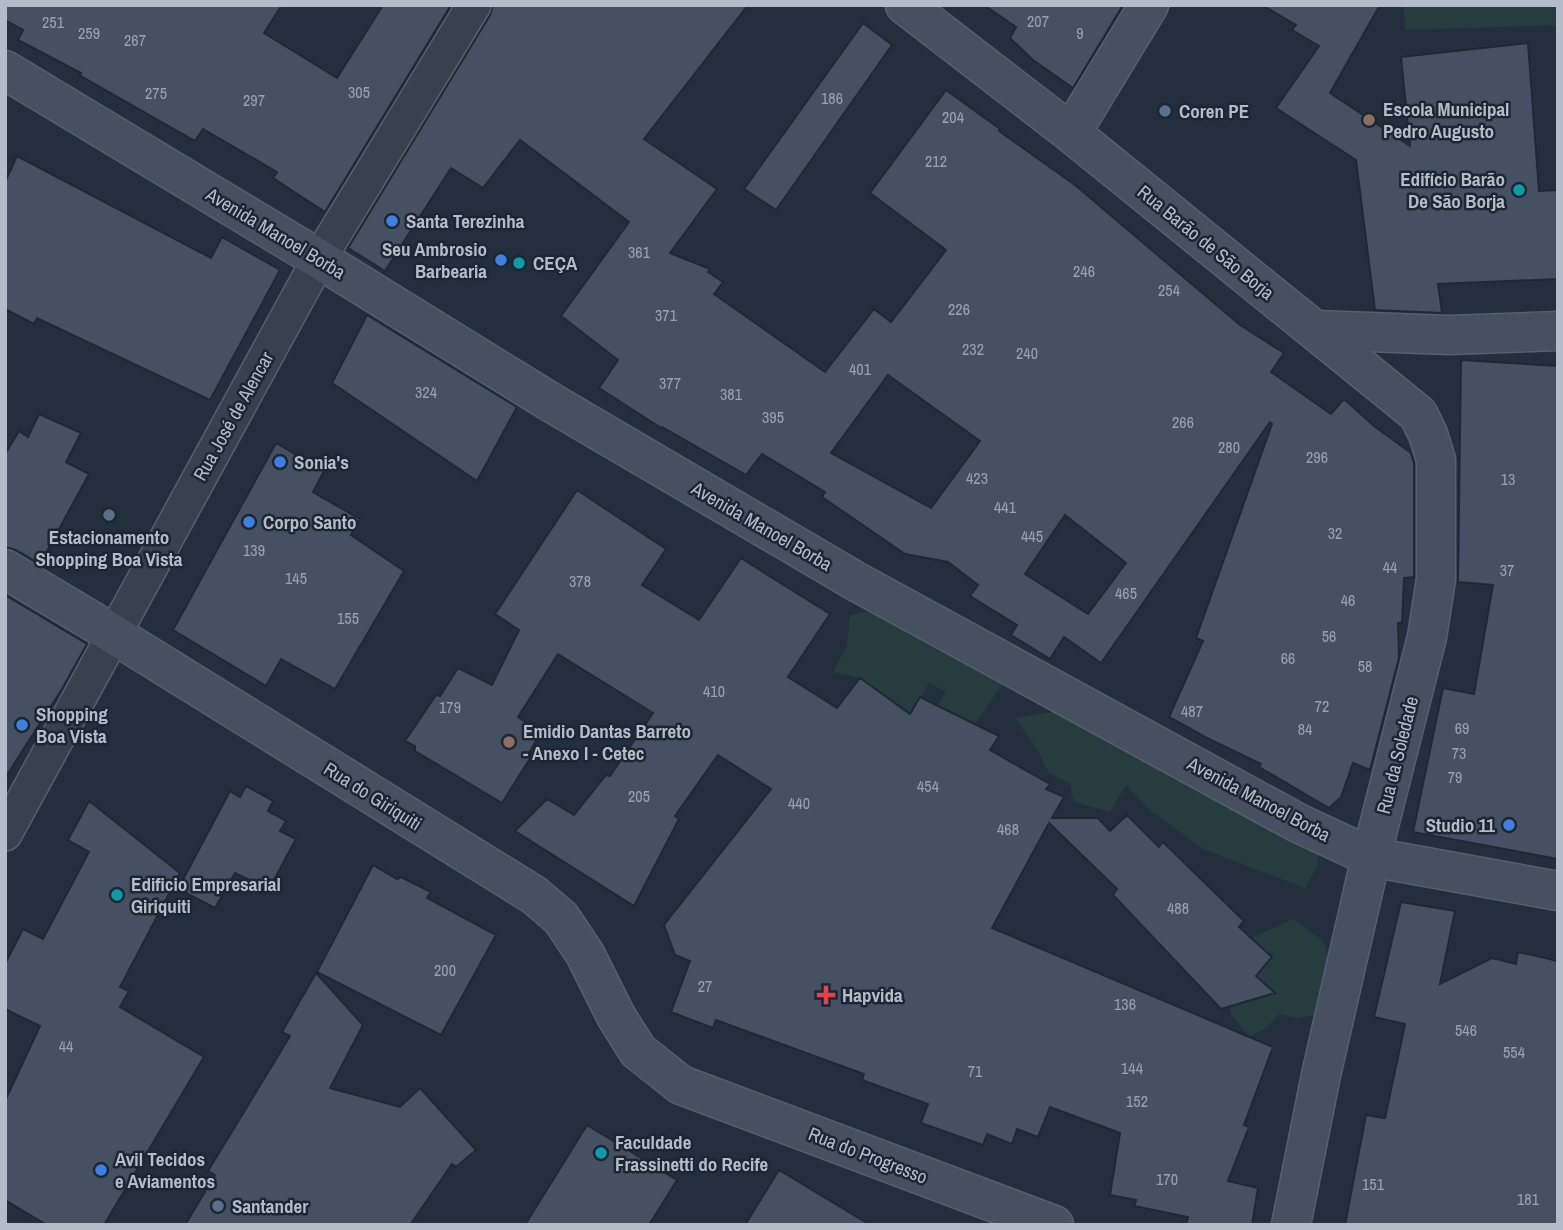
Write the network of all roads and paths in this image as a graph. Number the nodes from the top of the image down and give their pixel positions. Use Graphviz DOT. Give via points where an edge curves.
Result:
graph roads {
  1 [pos="474,5"];
  2 [pos="905,5"];
  3 [pos="1149,5"];
  4 [pos="5,70"];
  5 [pos="1071,133"];
  6 [pos="320,259"];
  7 [pos="1316,330"];
  8 [pos="1558,331"];
  9 [pos="5,569"];
  10 [pos="113,635"];
  11 [pos="5,834"];
  12 [pos="1371,856"];
  13 [pos="1558,891"];
  14 [pos="681,1085"];
  15 [pos="1054,1225"];
  16 [pos="1291,1225"];
  1 -- 6 [label="street, Rua José de Alencar"];
  2 -- 5 [label="street, Rua Barão de São Borja"];
  3 -- 5 [label="street"];
  4 -- 6 [label="street, Avenida Manoel Borba"];
  5 -- 7 [label="street, Rua Barão de São Borja"];
  6 -- 10 [label="street, Rua José de Alencar"];
  6 -- 12 [label="street, Avenida Manoel Borba" via="552,403 857,582 1298,823"];
  7 -- 8 [label="street" via="1449,335"];
  7 -- 12 [label="street, Rua da Soledade" via="1418,414 1436,460 1436,579 1427,637"];
  9 -- 10 [label="street, Rua do Giriquiti"];
  10 -- 11 [label="street, Rua José de Alencar"];
  10 -- 14 [label="street, Rua do Giriquiti" via="534,895 561,918 585,954 638,1051"];
  12 -- 13 [label="street, Avenida Manoel Borba"];
  12 -- 16 [label="street, Rua da Soledade"];
  14 -- 15 [label="street, Rua do Progresso"];
}
